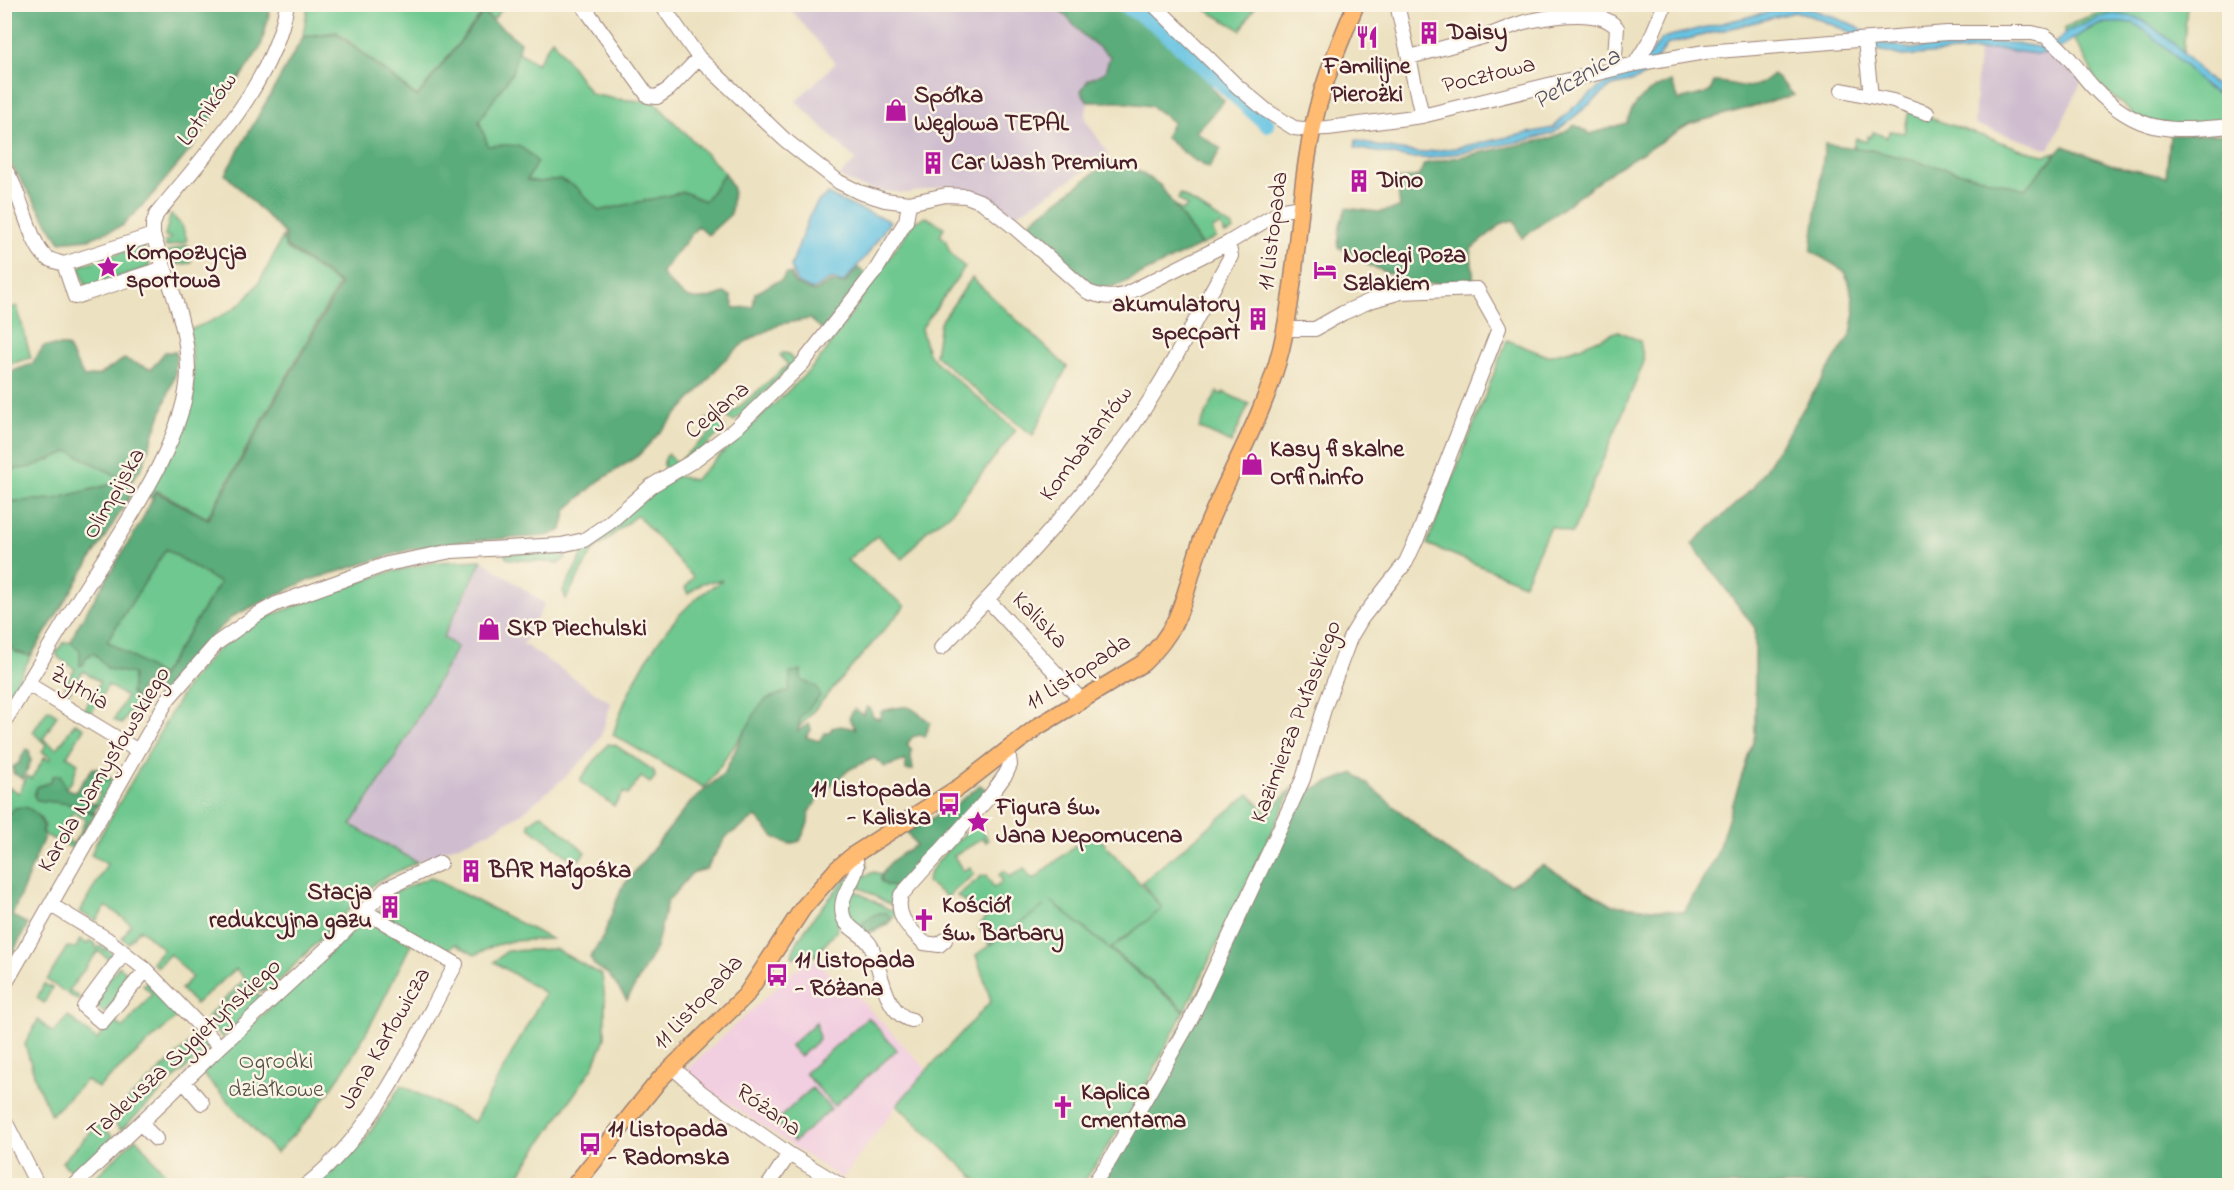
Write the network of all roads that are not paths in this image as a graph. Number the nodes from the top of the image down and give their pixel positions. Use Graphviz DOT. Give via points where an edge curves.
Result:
graph roads {
  1 [pos="287,4"];
  2 [pos="582,4"];
  3 [pos="661,4"];
  4 [pos="1152,4"];
  5 [pos="1356,4"];
  6 [pos="1397,4"];
  7 [pos="1665,4"];
  8 [pos="1866,43"];
  9 [pos="1410,57"];
  10 [pos="699,58"];
  11 [pos="1637,63"];
  12 [pos="1614,69"];
  13 [pos="1842,90"];
  14 [pos="1871,96"];
  15 [pos="1928,112"];
  16 [pos="1422,116"];
  17 [pos="2229,126"];
  18 [pos="1312,129"];
  19 [pos="4,168"];
  20 [pos="909,203"];
  21 [pos="1300,207"];
  22 [pos="153,235"];
  23 [pos="1228,243"];
  24 [pos="64,264"];
  25 [pos="164,268"];
  26 [pos="1285,329"];
  27 [pos="481,549"];
  28 [pos="987,599"];
  29 [pos="941,648"];
  30 [pos="28,684"];
  31 [pos="1081,700"];
  32 [pos="4,722"];
  33 [pos="138,751"];
  34 [pos="1005,751"];
  35 [pos="855,854"];
  36 [pos="440,863"];
  37 [pos="51,905"];
  38 [pos="364,911"];
  39 [pos="945,940"];
  40 [pos="124,953"];
  41 [pos="146,970"];
  42 [pos="4,986"];
  43 [pos="912,1020"];
  44 [pos="219,1047"];
  45 [pos="672,1067"];
  46 [pos="184,1082"];
  47 [pos="202,1103"];
  48 [pos="4,1119"];
  49 [pos="140,1123"];
  50 [pos="156,1139"];
  51 [pos="789,1154"];
  52 [pos="38,1185"];
  53 [pos="74,1185"];
  54 [pos="305,1185"];
  55 [pos="574,1185"];
  56 [pos="768,1185"];
  57 [pos="842,1185"];
  58 [pos="1092,1185"];
  1 -- 22 [label="street, Lotników" via="280,33 254,88 156,215"];
  2 -- 10 [label="street" via="648,96 657,97 669,89"];
  3 -- 10 [label="street"];
  4 -- 18 [label="street" via="1267,111 1294,128"];
  5 -- 18 [label="main road, 11 Listopada" via="1329,71"];
  6 -- 9 [label="street"];
  7 -- 11 [label="street"];
  8 -- 11 [label="street, Pocztowa" via="1706,52"];
  8 -- 14 [label="street"];
  8 -- 17 [label="street, Pocztowa" via="1947,33 2046,36 2111,105 2137,122 2167,130"];
  9 -- 12 [label="street" via="1527,21 1582,15 1599,16 1617,28"];
  9 -- 16 [label="street"];
  10 -- 20 [label="street" via="784,139 839,182 885,201"];
  11 -- 12 [label="street, Pocztowa"];
  12 -- 16 [label="street, Pocztowa"];
  13 -- 14 [label="street"];
  14 -- 15 [label="street"];
  16 -- 18 [label="street, Pocztowa"];
  18 -- 21 [label="main road, 11 Listopada"];
  19 -- 24 [label="street" via="21,198 40,249 48,259"];
  20 -- 23 [label="street" via="946,195 982,202 1088,292 1111,298"];
  20 -- 27 [label="street, Ceglana" via="906,221 869,279 808,358 735,429 651,486 584,540"];
  21 -- 23 [label="street" via="1282,210"];
  21 -- 26 [label="main road, 11 Listopada"];
  22 -- 24 [label="street"];
  22 -- 25 [label="street, Olimpijska"];
  23 -- 28 [label="street, Kombatantów" via="1231,256 1141,414 1090,483"];
  24 -- 25 [label="street" via="75,297"];
  25 -- 30 [label="street, Olimpijska" via="188,354 187,388 177,428 139,501"];
  26 -- 31 [label="main road, 11 Listopada" via="1267,396 1208,525 1176,622 1143,663"];
  26 -- 58 [label="street, Kazimierza Pułaskiego" via="1315,329 1352,309 1401,292 1477,289 1499,328 1418,536 1406,562 1350,638 1324,706 1303,779 1190,1021"];
  27 -- 33 [label="street, Karola Namysłowskiego" via="387,564 293,596 258,614 217,643 184,678"];
  28 -- 29 [label="street, Kombatantów"];
  28 -- 31 [label="street, Kaliska"];
  30 -- 32 [label="street, Olimpijska"];
  30 -- 33 [label="street, Żytnia"];
  31 -- 34 [label="main road, 11 Listopada"];
  33 -- 37 [label="street, Karola Namysłowskiego"];
  34 -- 35 [label="main road, 11 Listopada" via="933,805"];
  34 -- 39 [label="street" via="1010,765 1006,774 901,895 901,916 924,943 939,945"];
  35 -- 43 [label="street" via="857,868 842,902 843,916 849,927 870,944 888,998 905,1019"];
  35 -- 45 [label="main road, 11 Listopada" via="802,908 746,995"];
  36 -- 38 [label="street, Tadeusza Sygietyńskiego" via="387,888"];
  37 -- 40 [label="street"];
  37 -- 42 [label="street, Karola Namysłowskiego"];
  38 -- 44 [label="street, Tadeusza Sygietyńskiego"];
  38 -- 54 [label="street, Jana Karłowicza" via="456,964 392,1082 348,1145"];
  40 -- 41 [label="street"];
  40 -- 41 [label="street" via="84,1007 102,1022"];
  41 -- 44 [label="street"];
  44 -- 46 [label="street, Tadeusza Sygietyńskiego"];
  45 -- 51 [label="street, Różana"];
  45 -- 55 [label="main road, 11 Listopada"];
  46 -- 47 [label="street"];
  46 -- 49 [label="street, Tadeusza Sygietyńskiego"];
  48 -- 52 [label="street"];
  49 -- 50 [label="street"];
  49 -- 53 [label="street, Tadeusza Sygietyńskiego"];
  51 -- 56 [label="street"];
  51 -- 57 [label="street, Różana"];
}
